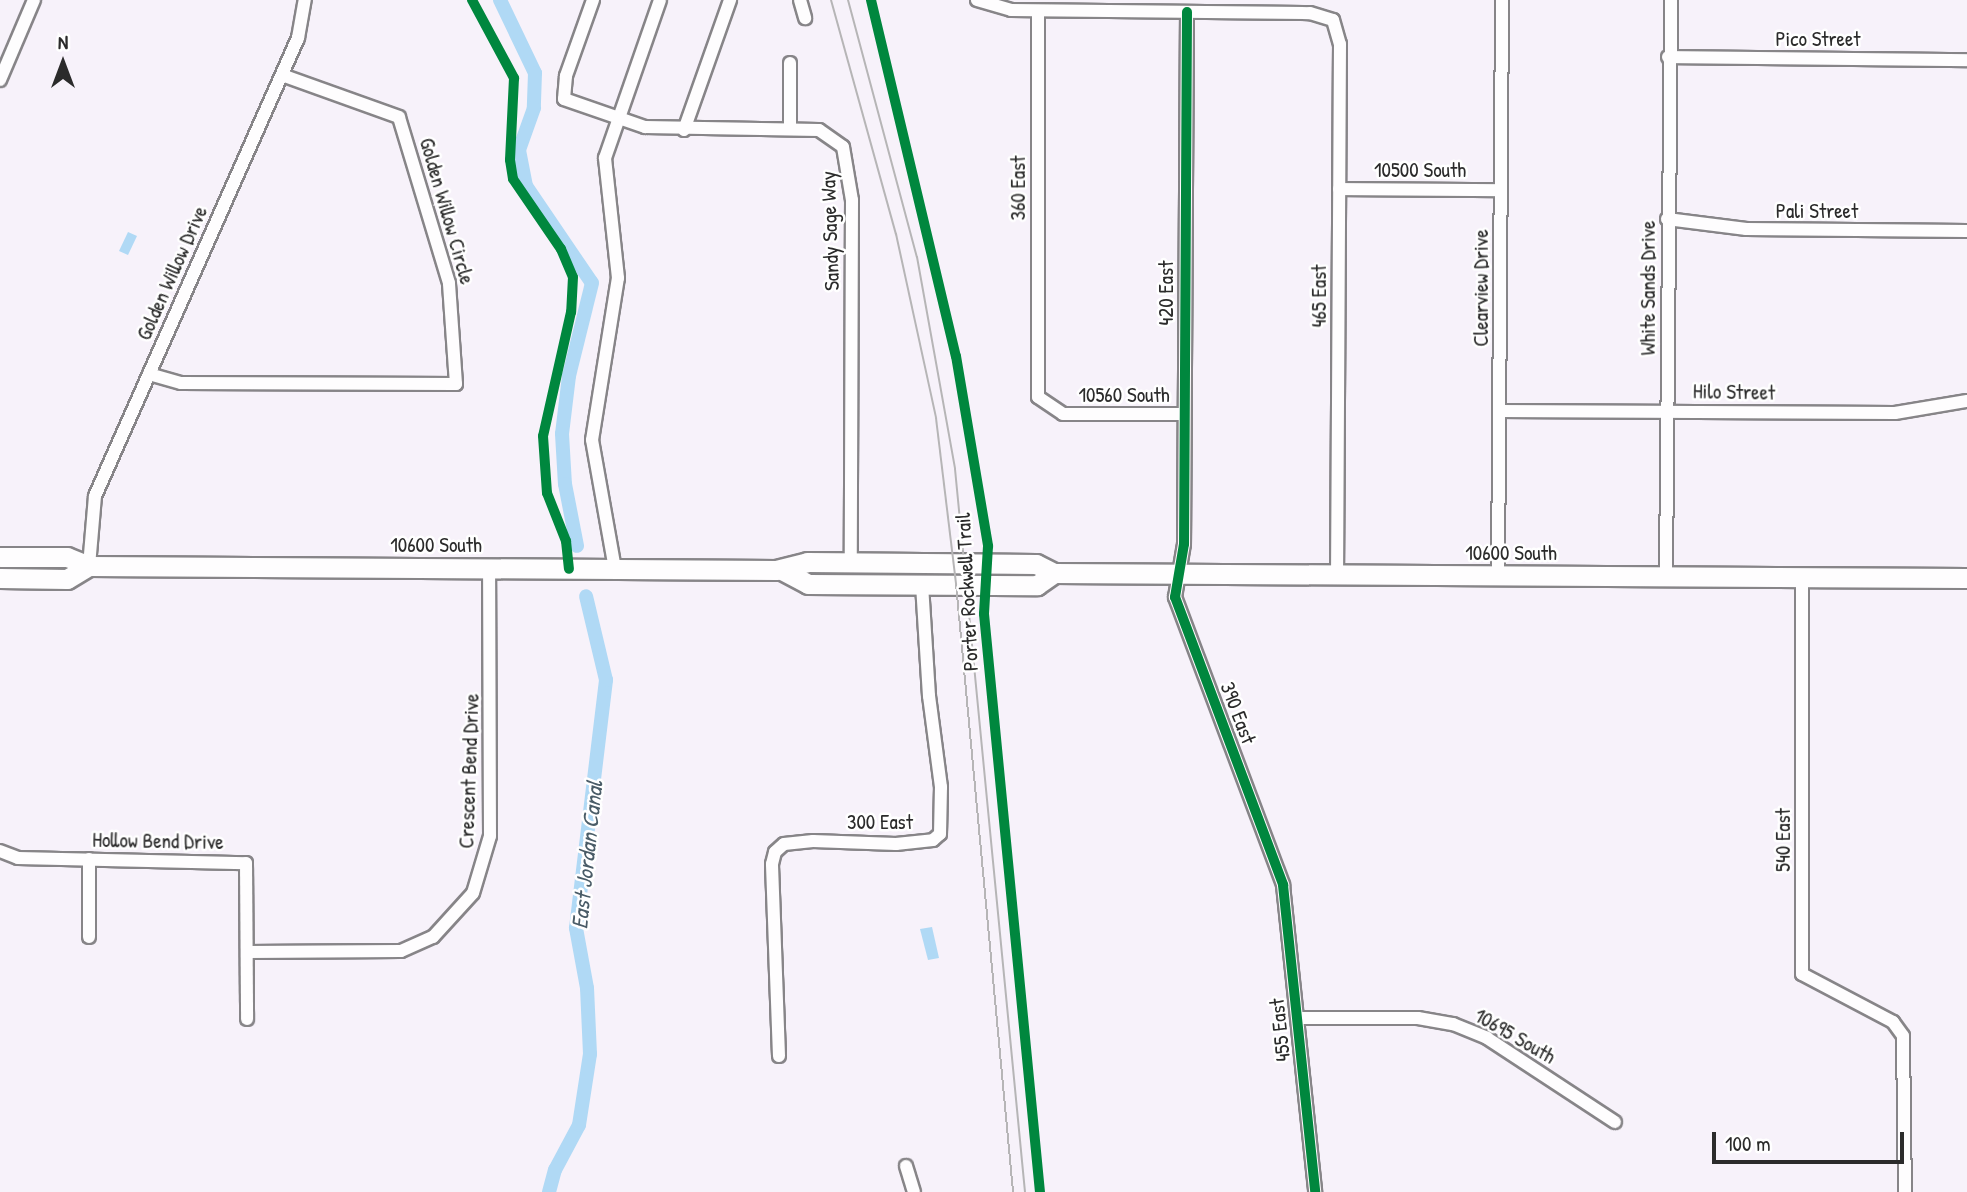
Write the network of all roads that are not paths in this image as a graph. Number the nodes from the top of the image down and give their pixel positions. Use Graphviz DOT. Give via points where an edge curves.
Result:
graph roads {
  1 [pos="34,0"];
  2 [pos="305,0"];
  3 [pos="593,0"];
  4 [pos="660,0"];
  5 [pos="730,0"];
  6 [pos="800,0"];
  7 [pos="977,0"];
  8 [pos="1502,0"];
  9 [pos="1671,0"];
  10 [pos="1038,11"];
  11 [pos="1187,12"];
  12 [pos="805,18"];
  13 [pos="1668,57"];
  14 [pos="1967,60"];
  15 [pos="790,63"];
  16 [pos="282,75"];
  17 [pos="0,80"];
  18 [pos="615,118"];
  19 [pos="684,130"];
  20 [pos="790,130"];
  21 [pos="1339,189"];
  22 [pos="1501,190"];
  23 [pos="1667,219"];
  24 [pos="1967,231"];
  25 [pos="149,374"];
  26 [pos="1967,401"];
  27 [pos="1499,411"];
  28 [pos="1666,411"];
  29 [pos="1063,414"];
  30 [pos="1184,414"];
  31 [pos="0,557"];
  32 [pos="851,563"];
  33 [pos="89,566"];
  34 [pos="489,568"];
  35 [pos="615,569"];
  36 [pos="782,570"];
  37 [pos="1054,573"];
  38 [pos="1179,574"];
  39 [pos="1336,574"];
  40 [pos="1498,576"];
  41 [pos="1666,576"];
  42 [pos="1802,577"];
  43 [pos="0,578"];
  44 [pos="1967,578"];
  45 [pos="922,584"];
  46 [pos="0,851"];
  47 [pos="89,859"];
  48 [pos="1277,865"];
  49 [pos="89,937"];
  50 [pos="248,953"];
  51 [pos="247,1018"];
  52 [pos="1298,1018"];
  53 [pos="779,1056"];
  54 [pos="1615,1122"];
  55 [pos="906,1166"];
  56 [pos="914,1192"];
  57 [pos="1315,1192"];
  58 [pos="1905,1192"];
  1 -- 17 [label="street"];
  2 -- 16 [label="street, Golden Willow Drive" via="301,27"];
  3 -- 18 [label="street, Sandy Sage Way" via="566,76 564,99"];
  4 -- 18 [label="street"];
  5 -- 19 [label="street"];
  6 -- 12 [label="street"];
  7 -- 10 [label="street" via="997,8"];
  8 -- 22 [label="street, Clearview Drive"];
  9 -- 13 [label="street, White Sands Drive"];
  10 -- 11 [label="street"];
  10 -- 29 [label="street, 360 East" via="1036,389 1044,405"];
  11 -- 21 [label="street, 465 East" via="1310,13 1334,20 1340,44"];
  11 -- 30 [label="street, 420 East"];
  13 -- 14 [label="street, Pico Street"];
  13 -- 23 [label="street, White Sands Drive"];
  15 -- 20 [label="street"];
  16 -- 25 [label="street, Golden Willow Drive"];
  16 -- 25 [label="street, Golden Willow Circle" via="399,117 449,283 456,384 181,383"];
  18 -- 19 [label="street, Sandy Sage Way"];
  18 -- 35 [label="street" via="604,171 617,249 617,293 594,405 592,440"];
  19 -- 20 [label="street, Sandy Sage Way"];
  20 -- 32 [label="street, Sandy Sage Way" via="820,130 836,138 850,179"];
  21 -- 22 [label="street, 10500 South"];
  21 -- 39 [label="street, 465 East"];
  22 -- 27 [label="street, Clearview Drive"];
  23 -- 24 [label="street, Pali Street" via="1755,229"];
  23 -- 28 [label="street, White Sands Drive"];
  25 -- 33 [label="street, Golden Willow Drive" via="95,496"];
  26 -- 28 [label="street, Hilo Street" via="1914,412"];
  27 -- 28 [label="street, Hilo Street"];
  27 -- 40 [label="street, Clearview Drive"];
  28 -- 41 [label="street, White Sands Drive"];
  29 -- 30 [label="street, 10560 South"];
  30 -- 38 [label="street, 420 East" via="1184,544"];
  31 -- 33 [label="main road, 10600 South" via="67,557"];
  32 -- 36 [label="main road, 10600 South" via="807,562"];
  32 -- 37 [label="main road, 10600 South" via="1036,564"];
  33 -- 34 [label="main road, 10600 South"];
  33 -- 43 [label="main road, 10600 South" via="67,579"];
  34 -- 35 [label="main road, 10600 South"];
  34 -- 50 [label="street, Crescent Bend Drive" via="491,815 487,855 473,893 433,937 401,951"];
  35 -- 36 [label="main road, 10600 South"];
  36 -- 45 [label="main road, 10600 South" via="808,584"];
  37 -- 38 [label="main road, 10600 South"];
  37 -- 45 [label="main road, 10600 South" via="1037,585"];
  38 -- 39 [label="main road, 10600 South"];
  38 -- 48 [label="street, 390 East" via="1177,610"];
  39 -- 40 [label="main road, 10600 South"];
  40 -- 41 [label="main road, 10600 South"];
  41 -- 42 [label="main road, 10600 South"];
  42 -- 44 [label="main road, 10600 South"];
  42 -- 58 [label="street, 540 East" via="1802,974 1893,1022 1906,1044"];
  45 -- 53 [label="street, 300 East" via="941,787 940,834 933,840 896,844 793,843 775,852"];
  46 -- 47 [label="street, Hollow Bend Drive" via="18,859"];
  47 -- 49 [label="street"];
  47 -- 50 [label="street, Hollow Bend Drive" via="246,863"];
  48 -- 52 [label="street, 455 East" via="1287,906"];
  50 -- 51 [label="street, Hollow Bend Drive"];
  52 -- 54 [label="street, 10695 South" via="1418,1018 1453,1024 1487,1038"];
  52 -- 57 [label="street, 455 East"];
  55 -- 56 [label="street"];
}
